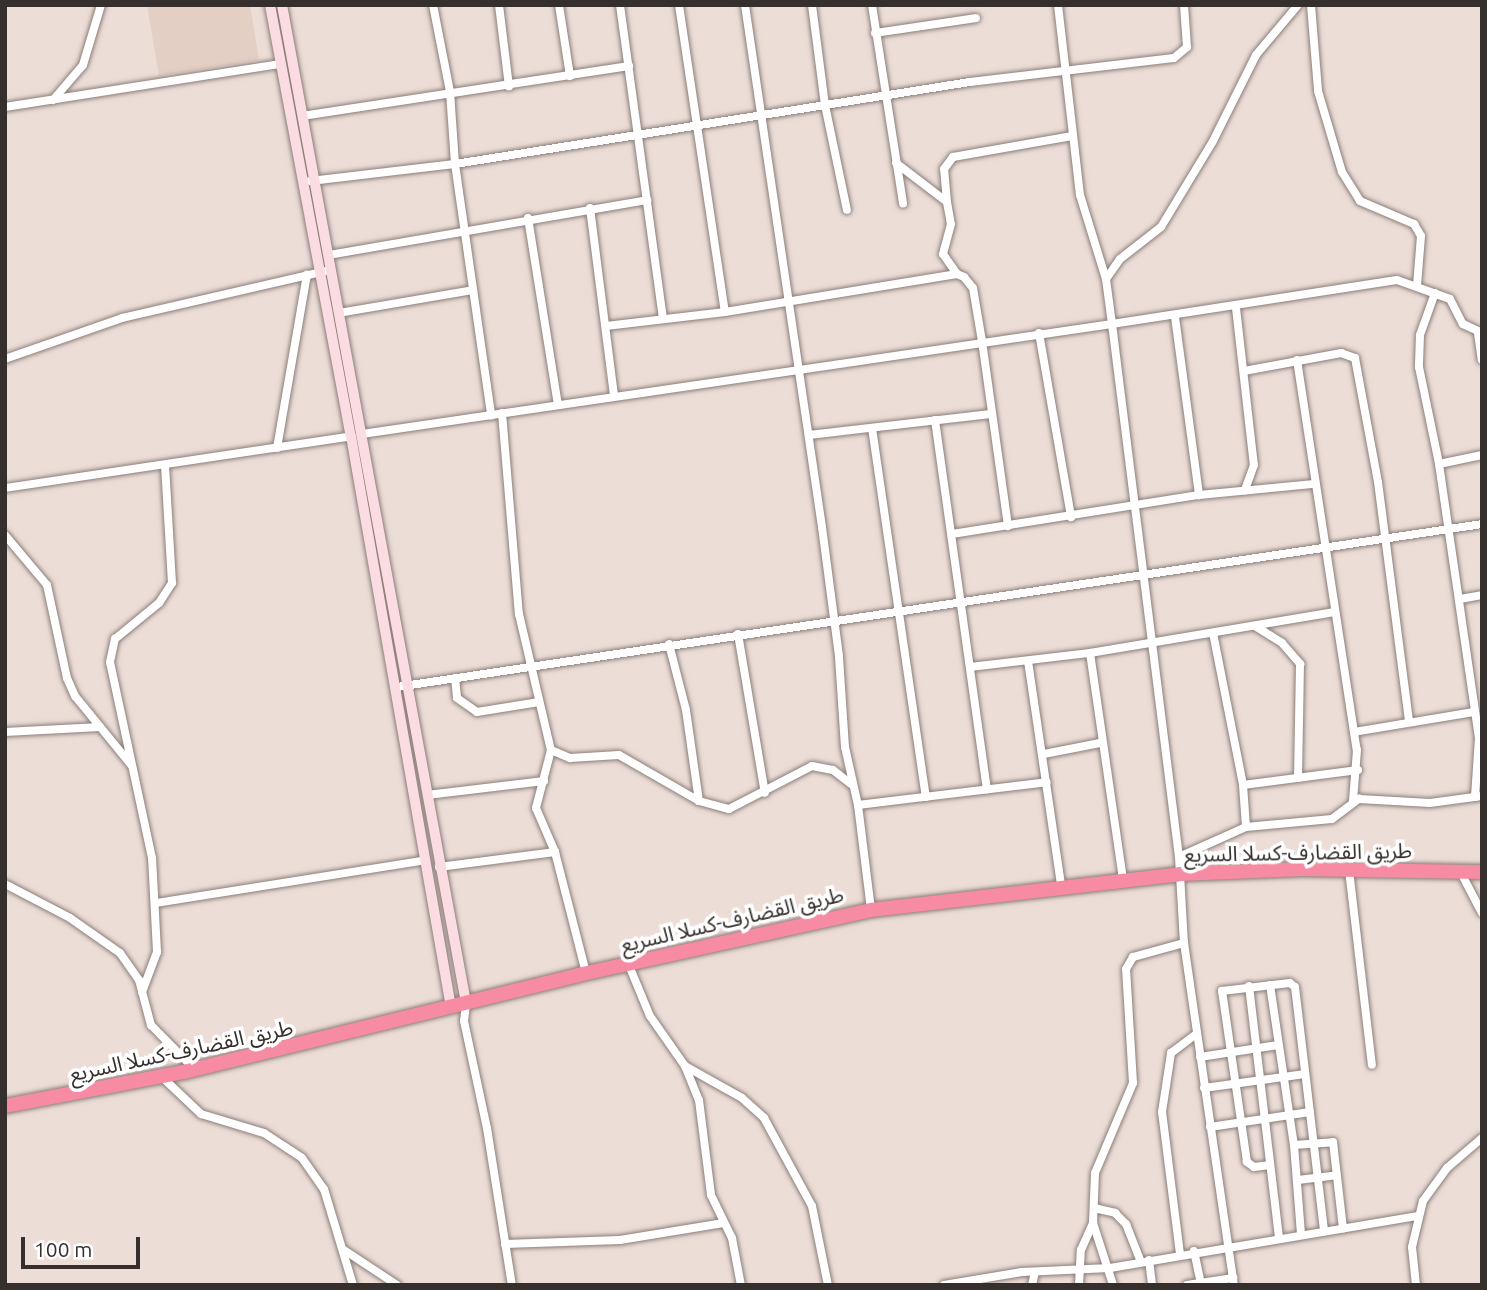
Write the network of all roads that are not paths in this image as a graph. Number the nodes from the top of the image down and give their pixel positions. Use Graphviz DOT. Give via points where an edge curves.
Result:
graph roads {
  1 [pos="101,5"];
  2 [pos="270,5"];
  3 [pos="282,5"];
  4 [pos="433,5"];
  5 [pos="499,5"];
  6 [pos="559,5"];
  7 [pos="620,5"];
  8 [pos="679,5"];
  9 [pos="746,5"];
  10 [pos="812,5"];
  11 [pos="872,5"];
  12 [pos="1058,5"];
  13 [pos="1184,5"];
  14 [pos="1297,5"];
  15 [pos="1311,5"];
  16 [pos="976,18"];
  17 [pos="875,33"];
  18 [pos="281,64"];
  19 [pos="629,66"];
  20 [pos="1068,71"];
  21 [pos="570,76"];
  22 [pos="509,86"];
  23 [pos="450,93"];
  24 [pos="885,96"];
  25 [pos="53,100"];
  26 [pos="825,105"];
  27 [pos="5,107"];
  28 [pos="760,115"];
  29 [pos="302,116"];
  30 [pos="696,124"];
  31 [pos="638,133"];
  32 [pos="1072,135"];
  33 [pos="896,163"];
  34 [pos="455,164"];
  35 [pos="304,180"];
  36 [pos="316,182"];
  37 [pos="647,200"];
  38 [pos="947,202"];
  39 [pos="903,204"];
  40 [pos="590,208"];
  41 [pos="847,210"];
  42 [pos="528,218"];
  43 [pos="463,229"];
  44 [pos="329,255"];
  45 [pos="326,271"];
  46 [pos="957,274"];
  47 [pos="307,275"];
  48 [pos="1106,279"];
  49 [pos="1417,286"];
  50 [pos="474,290"];
  51 [pos="1435,293"];
  52 [pos="791,302"];
  53 [pos="1236,308"];
  54 [pos="725,312"];
  55 [pos="339,313"];
  56 [pos="1175,317"];
  57 [pos="663,319"];
  58 [pos="1112,324"];
  59 [pos="606,326"];
  60 [pos="1039,333"];
  61 [pos="1480,333"];
  62 [pos="982,341"];
  63 [pos="5,359"];
  64 [pos="1297,360"];
  65 [pos="1482,360"];
  66 [pos="799,369"];
  67 [pos="1244,371"];
  68 [pos="614,396"];
  69 [pos="558,405"];
  70 [pos="502,413"];
  71 [pos="991,414"];
  72 [pos="491,415"];
  73 [pos="935,420"];
  74 [pos="872,428"];
  75 [pos="356,435"];
  76 [pos="808,435"];
  77 [pos="277,448"];
  78 [pos="1482,455"];
  79 [pos="1439,464"];
  80 [pos="165,465"];
  81 [pos="1314,484"];
  82 [pos="5,488"];
  83 [pos="1245,490"];
  84 [pos="1199,495"];
  85 [pos="1134,507"];
  86 [pos="1071,517"];
  87 [pos="1482,524"];
  88 [pos="1008,526"];
  89 [pos="1447,530"];
  90 [pos="952,534"];
  91 [pos="5,535"];
  92 [pos="1384,537"];
  93 [pos="1322,547"];
  94 [pos="1141,573"];
  95 [pos="1482,594"];
  96 [pos="1460,599"];
  97 [pos="960,601"];
  98 [pos="900,610"];
  99 [pos="1335,612"];
  100 [pos="835,619"];
  101 [pos="1255,626"];
  102 [pos="738,634"];
  103 [pos="1213,634"];
  104 [pos="1150,643"];
  105 [pos="669,644"];
  106 [pos="1090,653"];
  107 [pos="1028,661"];
  108 [pos="970,667"];
  109 [pos="534,668"];
  110 [pos="454,678"];
  111 [pos="402,686"];
  112 [pos="539,702"];
  113 [pos="1474,712"];
  114 [pos="1409,722"];
  115 [pos="100,727"];
  116 [pos="5,732"];
  117 [pos="1354,732"];
  118 [pos="1100,743"];
  119 [pos="551,750"];
  120 [pos="1044,754"];
  121 [pos="134,768"];
  122 [pos="1358,770"];
  123 [pos="1298,778"];
  124 [pos="544,781"];
  125 [pos="1047,782"];
  126 [pos="1243,785"];
  127 [pos="853,786"];
  128 [pos="987,789"];
  129 [pos="765,793"];
  130 [pos="427,795"];
  131 [pos="1478,796"];
  132 [pos="926,797"];
  133 [pos="699,801"];
  134 [pos="1353,801"];
  135 [pos="858,805"];
  136 [pos="1246,827"];
  137 [pos="555,852"];
  138 [pos="1179,857"];
  139 [pos="426,860"];
  140 [pos="439,867"];
  141 [pos="1349,870"];
  142 [pos="1461,871"];
  143 [pos="1482,872"];
  144 [pos="1180,874"];
  145 [pos="1123,878"];
  146 [pos="5,884"];
  147 [pos="1061,885"];
  148 [pos="156,902"];
  149 [pos="871,910"];
  150 [pos="1482,913"];
  151 [pos="1184,943"];
  152 [pos="628,963"];
  153 [pos="586,973"];
  154 [pos="1270,985"];
  155 [pos="1249,986"];
  156 [pos="142,992"];
  157 [pos="466,1003"];
  158 [pos="451,1007"];
  159 [pos="464,1021"];
  160 [pos="1196,1034"];
  161 [pos="1278,1045"];
  162 [pos="1256,1048"];
  163 [pos="1231,1052"];
  164 [pos="1200,1057"];
  165 [pos="1372,1065"];
  166 [pos="685,1066"];
  167 [pos="195,1070"];
  168 [pos="1305,1073"];
  169 [pos="162,1077"];
  170 [pos="1282,1077"];
  171 [pos="1260,1080"];
  172 [pos="1236,1084"];
  173 [pos="1204,1088"];
  174 [pos="5,1106"];
  175 [pos="1310,1112"];
  176 [pos="1288,1114"];
  177 [pos="1264,1117"];
  178 [pos="1241,1121"];
  179 [pos="1210,1127"];
  180 [pos="1482,1138"];
  181 [pos="1313,1143"];
  182 [pos="1294,1145"];
  183 [pos="1270,1165"];
  184 [pos="1336,1175"];
  185 [pos="1317,1177"];
  186 [pos="1298,1180"];
  187 [pos="1094,1208"];
  188 [pos="1418,1216"];
  189 [pos="724,1223"];
  190 [pos="1093,1223"];
  191 [pos="1343,1228"];
  192 [pos="1324,1231"];
  193 [pos="1301,1234"];
  194 [pos="1279,1237"];
  195 [pos="505,1244"];
  196 [pos="1226,1245"];
  197 [pos="344,1250"];
  198 [pos="1194,1251"];
  199 [pos="1180,1254"];
  200 [pos="1145,1261"];
  201 [pos="1110,1268"];
  202 [pos="1077,1269"];
  203 [pos="1035,1272"];
  204 [pos="993,1281"];
  205 [pos="1233,1281"];
  206 [pos="1201,1283"];
  207 [pos="949,1284"];
  208 [pos="353,1285"];
  209 [pos="397,1285"];
  210 [pos="512,1285"];
  211 [pos="741,1285"];
  212 [pos="828,1285"];
  213 [pos="1032,1285"];
  214 [pos="1079,1285"];
  215 [pos="1113,1285"];
  216 [pos="1152,1285"];
  217 [pos="1187,1285"];
  218 [pos="1416,1285"];
  1 -- 25 [label="street" via="83,65"];
  2 -- 18 [label="main road"];
  3 -- 29 [label="main road"];
  4 -- 23 [label="street"];
  5 -- 22 [label="street"];
  6 -- 21 [label="street"];
  7 -- 19 [label="street"];
  8 -- 30 [label="street"];
  9 -- 28 [label="street"];
  10 -- 26 [label="street"];
  11 -- 17 [label="street"];
  12 -- 20 [label="street"];
  13 -- 20 [label="street" via="1188,42 1184,53"];
  14 -- 48 [label="street" via="1256,55 1213,141 1161,227 1120,259"];
  15 -- 49 [label="street" via="1318,91 1342,172 1360,201 1414,224 1421,236"];
  16 -- 17 [label="street"];
  17 -- 24 [label="street"];
  18 -- 25 [label="street"];
  18 -- 35 [label="main road"];
  19 -- 21 [label="street"];
  19 -- 31 [label="street"];
  20 -- 24 [label="street"];
  20 -- 32 [label="street"];
  21 -- 22 [label="street"];
  22 -- 23 [label="street"];
  23 -- 29 [label="street"];
  23 -- 34 [label="street"];
  24 -- 26 [label="street"];
  24 -- 33 [label="street"];
  25 -- 27 [label="street"];
  26 -- 28 [label="street"];
  26 -- 41 [label="street"];
  28 -- 30 [label="street"];
  28 -- 52 [label="street"];
  29 -- 36 [label="main road"];
  30 -- 31 [label="street"];
  30 -- 54 [label="street"];
  31 -- 34 [label="street"];
  31 -- 37 [label="street"];
  32 -- 38 [label="street" via="953,157 944,169"];
  32 -- 48 [label="street" via="1083,210"];
  33 -- 38 [label="street"];
  33 -- 39 [label="street"];
  34 -- 36 [label="street"];
  34 -- 43 [label="street"];
  35 -- 36 [label="street"];
  35 -- 45 [label="main road"];
  36 -- 44 [label="main road"];
  37 -- 40 [label="street"];
  37 -- 57 [label="street"];
  38 -- 46 [label="street" via="951,224 943,254"];
  40 -- 42 [label="street"];
  40 -- 59 [label="street"];
  42 -- 43 [label="street"];
  42 -- 69 [label="street"];
  43 -- 44 [label="street"];
  43 -- 50 [label="street"];
  44 -- 45 [label="main road"];
  45 -- 47 [label="street"];
  45 -- 55 [label="main road"];
  45 -- 75 [label="main road"];
  46 -- 52 [label="street"];
  46 -- 62 [label="street" via="973,288"];
  47 -- 63 [label="street" via="122,318"];
  47 -- 77 [label="street"];
  48 -- 58 [label="street"];
  49 -- 51 [label="street"];
  49 -- 53 [label="street" via="1397,280"];
  50 -- 55 [label="street"];
  50 -- 72 [label="street"];
  51 -- 61 [label="street" via="1455,303 1463,324"];
  51 -- 79 [label="street" via="1418,346 1422,397"];
  52 -- 54 [label="street"];
  52 -- 66 [label="street"];
  53 -- 56 [label="street"];
  53 -- 67 [label="street"];
  54 -- 57 [label="street"];
  55 -- 75 [label="main road"];
  56 -- 58 [label="street"];
  56 -- 84 [label="street"];
  57 -- 59 [label="street"];
  58 -- 60 [label="street"];
  58 -- 85 [label="street"];
  59 -- 68 [label="street"];
  60 -- 62 [label="street"];
  60 -- 86 [label="street"];
  61 -- 65 [label="street"];
  62 -- 66 [label="street"];
  62 -- 71 [label="street"];
  64 -- 67 [label="street"];
  64 -- 81 [label="street"];
  64 -- 92 [label="street" via="1340,354 1355,358"];
  66 -- 68 [label="street"];
  66 -- 76 [label="street"];
  67 -- 83 [label="street" via="1254,465"];
  68 -- 69 [label="street"];
  69 -- 70 [label="street"];
  70 -- 72 [label="street"];
  70 -- 109 [label="street" via="519,614"];
  71 -- 73 [label="street"];
  71 -- 88 [label="street"];
  72 -- 75 [label="street"];
  73 -- 74 [label="street"];
  73 -- 90 [label="street"];
  74 -- 76 [label="street"];
  74 -- 98 [label="street"];
  75 -- 77 [label="street"];
  75 -- 111 [label="main road"];
  76 -- 100 [label="street"];
  77 -- 80 [label="street"];
  78 -- 79 [label="street"];
  79 -- 89 [label="street"];
  80 -- 82 [label="street"];
  80 -- 121 [label="street" via="172,583 159,603 121,631 110,662"];
  81 -- 83 [label="street"];
  81 -- 93 [label="street"];
  83 -- 84 [label="street"];
  84 -- 85 [label="street"];
  85 -- 86 [label="street"];
  85 -- 94 [label="street"];
  86 -- 88 [label="street"];
  87 -- 89 [label="street"];
  88 -- 90 [label="street"];
  89 -- 92 [label="street"];
  89 -- 96 [label="street"];
  90 -- 97 [label="street"];
  91 -- 115 [label="street" via="47,585 67,678"];
  92 -- 93 [label="street"];
  92 -- 114 [label="street"];
  93 -- 94 [label="street"];
  93 -- 99 [label="street"];
  94 -- 97 [label="street"];
  94 -- 104 [label="street"];
  95 -- 96 [label="street"];
  96 -- 113 [label="street"];
  97 -- 98 [label="street"];
  97 -- 108 [label="street"];
  98 -- 100 [label="street"];
  98 -- 132 [label="street"];
  99 -- 101 [label="street"];
  99 -- 117 [label="street"];
  100 -- 102 [label="street"];
  100 -- 127 [label="street" via="842,723"];
  101 -- 103 [label="street"];
  101 -- 123 [label="street" via="1282,643 1300,664"];
  102 -- 105 [label="street"];
  102 -- 129 [label="street"];
  103 -- 104 [label="street"];
  103 -- 126 [label="street"];
  104 -- 106 [label="street"];
  104 -- 138 [label="street"];
  105 -- 109 [label="street"];
  105 -- 133 [label="street" via="686,710"];
  106 -- 107 [label="street"];
  106 -- 118 [label="street"];
  107 -- 108 [label="street"];
  107 -- 120 [label="street"];
  108 -- 128 [label="street"];
  109 -- 110 [label="street"];
  109 -- 112 [label="street"];
  110 -- 111 [label="street"];
  110 -- 112 [label="street" via="457,698 477,712"];
  111 -- 130 [label="main road"];
  111 -- 139 [label="main road"];
  112 -- 119 [label="street"];
  113 -- 114 [label="street"];
  113 -- 131 [label="street"];
  114 -- 117 [label="street"];
  115 -- 116 [label="street"];
  115 -- 121 [label="street"];
  117 -- 122 [label="street"];
  118 -- 120 [label="street"];
  118 -- 145 [label="street"];
  119 -- 124 [label="street"];
  119 -- 133 [label="street" via="570,758 620,755"];
  120 -- 125 [label="street"];
  121 -- 148 [label="street"];
  122 -- 123 [label="street"];
  122 -- 134 [label="street"];
  123 -- 126 [label="street"];
  124 -- 130 [label="street"];
  124 -- 137 [label="street" via="536,808"];
  125 -- 128 [label="street"];
  125 -- 147 [label="street"];
  126 -- 136 [label="street"];
  127 -- 129 [label="street" via="833,770 812,766"];
  127 -- 135 [label="street"];
  128 -- 132 [label="street"];
  129 -- 133 [label="street" via="729,809"];
  130 -- 140 [label="main road"];
  131 -- 134 [label="street" via="1430,803"];
  132 -- 135 [label="street"];
  134 -- 136 [label="street" via="1332,819"];
  135 -- 149 [label="street"];
  136 -- 138 [label="street"];
  137 -- 140 [label="street"];
  137 -- 153 [label="street"];
  138 -- 144 [label="street"];
  139 -- 148 [label="street"];
  139 -- 158 [label="main road"];
  140 -- 157 [label="main road"];
  141 -- 142 [label="highway, طريق القضارف-كسلا السريع"];
  141 -- 144 [label="highway, طريق القضارف-كسلا السريع"];
  141 -- 165 [label="street"];
  142 -- 143 [label="highway, طريق القضارف-كسلا السريع"];
  142 -- 150 [label="street"];
  144 -- 145 [label="highway, طريق القضارف-كسلا السريع"];
  144 -- 151 [label="street"];
  145 -- 147 [label="highway, طريق القضارف-كسلا السريع"];
  146 -- 156 [label="street" via="70,918 120,953 132,967"];
  147 -- 149 [label="highway, طريق القضارف-كسلا السريع"];
  148 -- 156 [label="street" via="157,952"];
  149 -- 152 [label="highway, طريق القضارف-كسلا السريع"];
  151 -- 160 [label="street"];
  151 -- 187 [label="street" via="1133,957 1126,970 1133,1083 1099,1158"];
  152 -- 153 [label="highway, طريق القضارف-كسلا السريع"];
  152 -- 166 [label="street" via="650,1016"];
  153 -- 157 [label="highway, طريق القضارف-كسلا السريع"];
  154 -- 155 [label="street"];
  154 -- 161 [label="street"];
  154 -- 168 [label="street" via="1290,983 1295,987"];
  155 -- 162 [label="street"];
  155 -- 163 [label="street" via="1223,991"];
  156 -- 167 [label="street" via="151,1025"];
  157 -- 158 [label="highway, طريق القضارف-كسلا السريع"];
  157 -- 159 [label="street"];
  158 -- 159 [label="street"];
  158 -- 167 [label="highway, طريق القضارف-كسلا السريع"];
  159 -- 195 [label="street" via="478,1076"];
  160 -- 164 [label="street"];
  160 -- 199 [label="street" via="1171,1053 1162,1112"];
  161 -- 162 [label="street"];
  161 -- 170 [label="street"];
  162 -- 163 [label="street"];
  162 -- 171 [label="street"];
  163 -- 164 [label="street"];
  163 -- 172 [label="street"];
  164 -- 173 [label="street"];
  166 -- 189 [label="street" via="699,1100 711,1195"];
  166 -- 212 [label="street" via="733,1093 764,1118 812,1206"];
  167 -- 169 [label="highway, طريق القضارف-كسلا السريع"];
  168 -- 170 [label="street"];
  168 -- 175 [label="street"];
  169 -- 174 [label="highway, طريق القضارف-كسلا السريع"];
  169 -- 197 [label="street" via="201,1114 264,1133 302,1158 324,1189"];
  170 -- 171 [label="street"];
  170 -- 176 [label="street"];
  171 -- 172 [label="street"];
  171 -- 177 [label="street"];
  172 -- 173 [label="street"];
  172 -- 178 [label="street"];
  173 -- 179 [label="street"];
  175 -- 176 [label="street"];
  175 -- 181 [label="street"];
  176 -- 177 [label="street"];
  176 -- 182 [label="street"];
  177 -- 178 [label="street"];
  177 -- 183 [label="street"];
  178 -- 179 [label="street"];
  178 -- 183 [label="street" via="1247,1162 1254,1167"];
  179 -- 196 [label="street"];
  180 -- 188 [label="street" via="1430,1189"];
  181 -- 182 [label="street"];
  181 -- 184 [label="street" via="1333,1142"];
  181 -- 185 [label="street"];
  182 -- 186 [label="street"];
  183 -- 194 [label="street"];
  184 -- 185 [label="street"];
  184 -- 191 [label="street"];
  185 -- 186 [label="street"];
  185 -- 192 [label="street"];
  186 -- 193 [label="street"];
  187 -- 190 [label="street"];
  187 -- 200 [label="street" via="1115,1213 1126,1224"];
  188 -- 191 [label="street"];
  188 -- 218 [label="street" via="1412,1247"];
  189 -- 195 [label="street" via="620,1240"];
  189 -- 211 [label="street"];
  190 -- 201 [label="street"];
  190 -- 202 [label="street"];
  191 -- 192 [label="street"];
  192 -- 193 [label="street"];
  193 -- 194 [label="street"];
  194 -- 196 [label="street"];
  195 -- 210 [label="street"];
  196 -- 198 [label="street"];
  196 -- 205 [label="street"];
  197 -- 208 [label="street"];
  197 -- 209 [label="street"];
  198 -- 199 [label="street"];
  198 -- 206 [label="street"];
  199 -- 200 [label="street"];
  200 -- 201 [label="street"];
  200 -- 216 [label="street"];
  201 -- 202 [label="street"];
  201 -- 215 [label="street"];
  202 -- 203 [label="street"];
  202 -- 214 [label="street"];
  203 -- 204 [label="street"];
  203 -- 213 [label="street"];
  204 -- 207 [label="street"];
  205 -- 206 [label="street"];
  206 -- 217 [label="street"];
}
